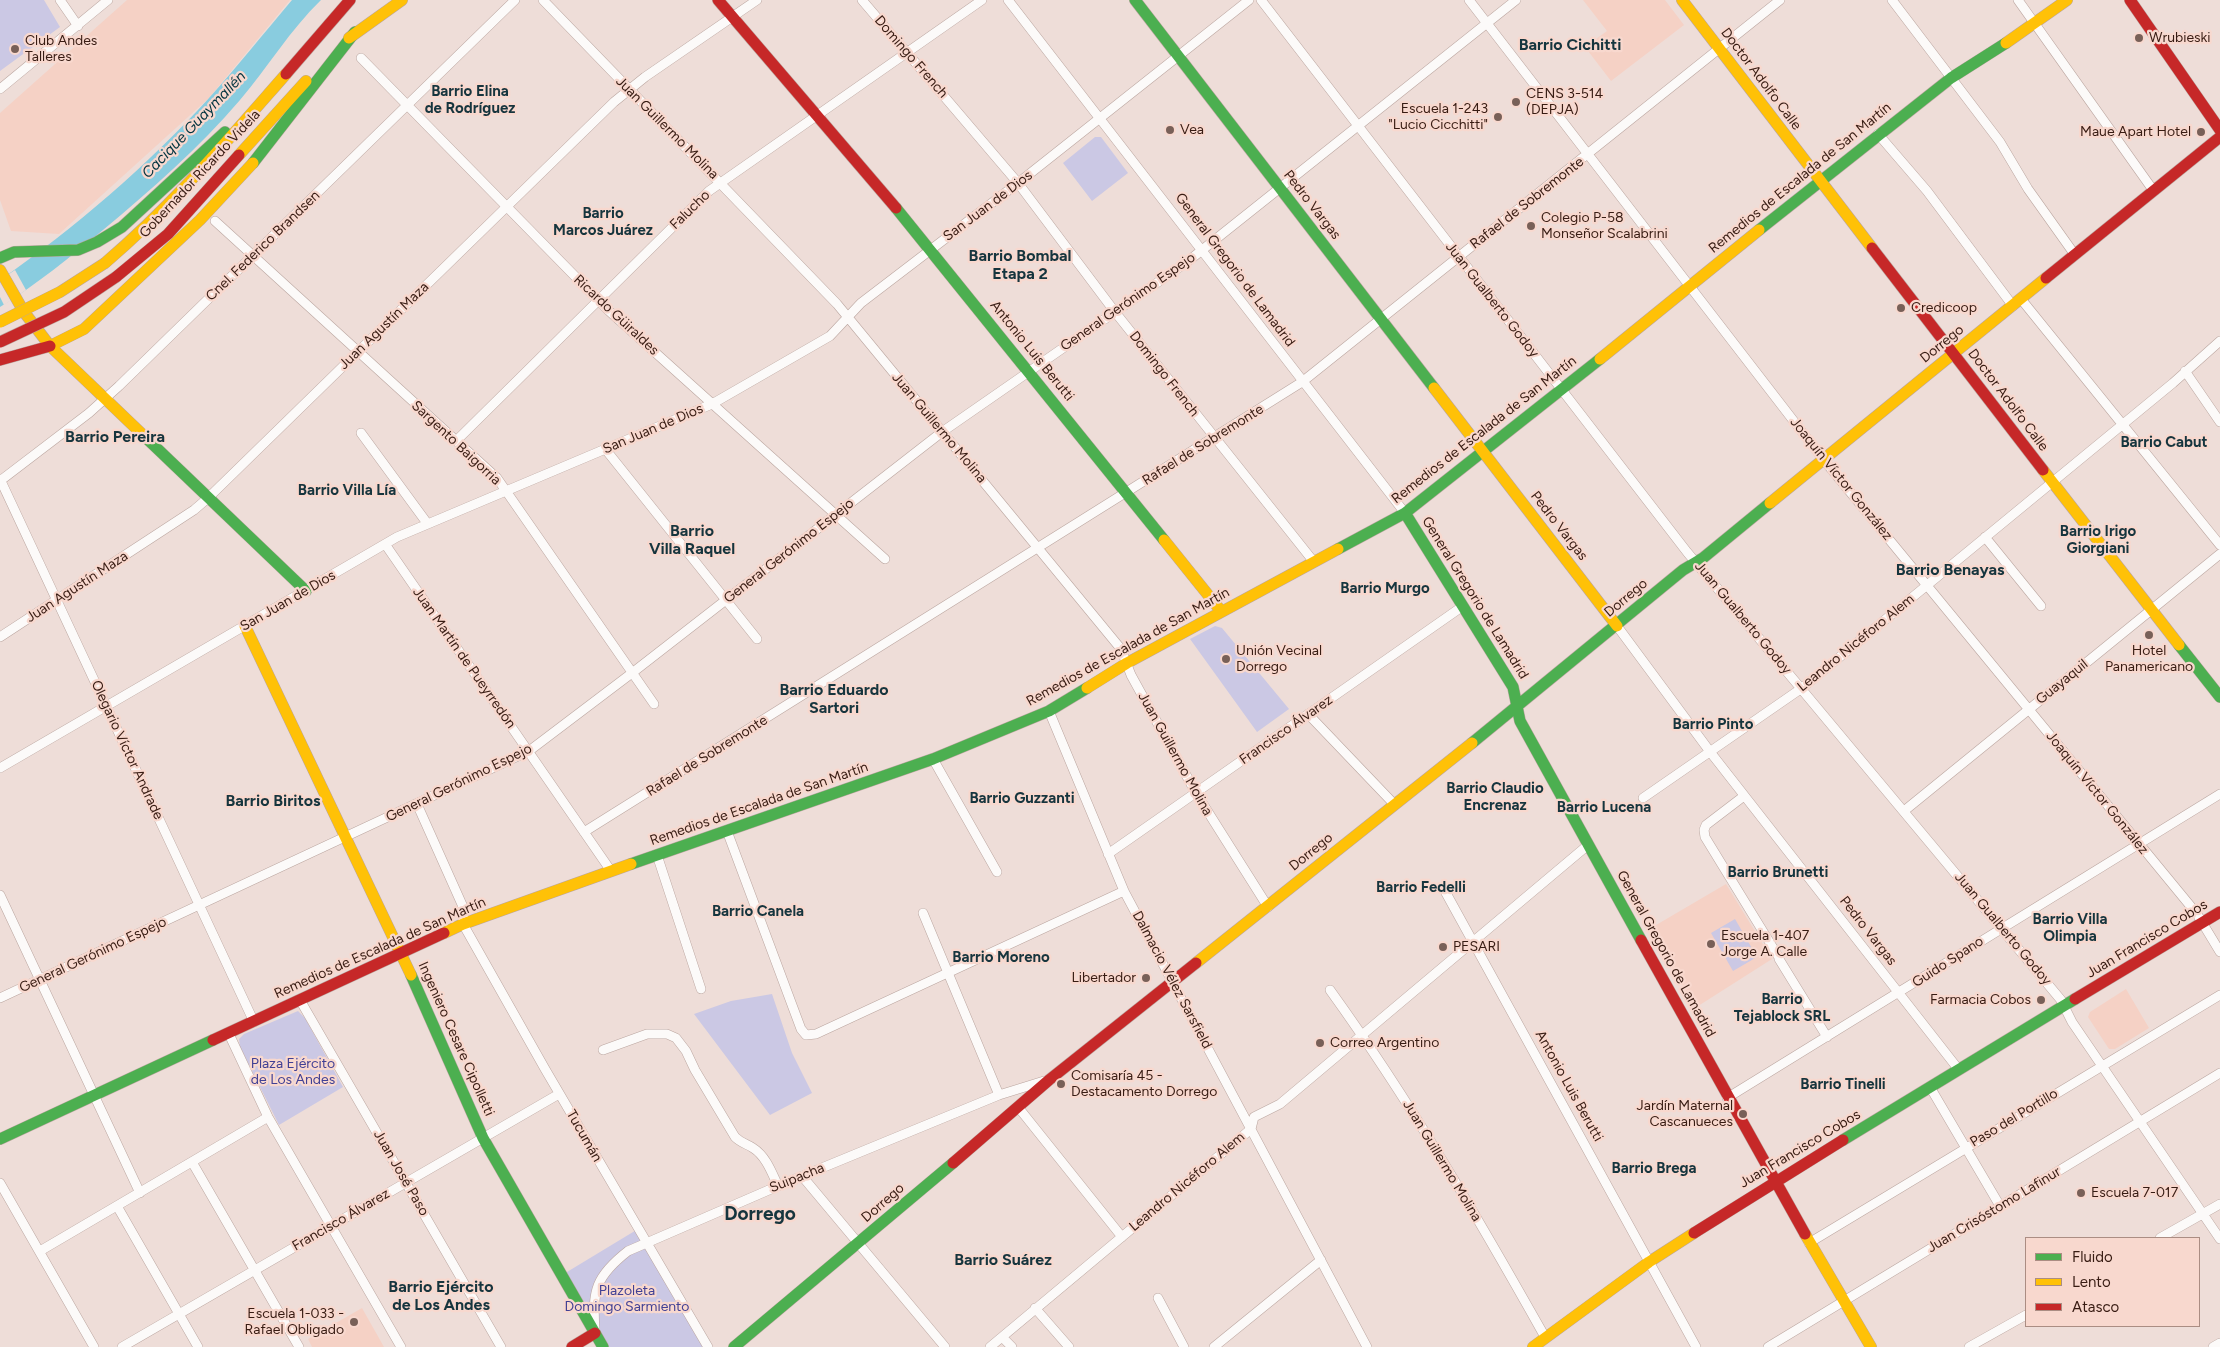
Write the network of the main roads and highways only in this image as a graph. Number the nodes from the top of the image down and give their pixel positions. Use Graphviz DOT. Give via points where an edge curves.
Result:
graph roads {
  1 [pos="350,0"];
  2 [pos="402,0"];
  3 [pos="718,0"];
  4 [pos="1135,0"];
  5 [pos="1682,0"];
  6 [pos="2067,0"];
  7 [pos="2130,0"];
  8 [pos="355,32"];
  9 [pos="284,77"];
  10 [pos="2220,130"];
  11 [pos="2220,137"];
  12 [pos="1820,181"];
  13 [pos="0,258"];
  14 [pos="2,274"];
  15 [pos="0,322"];
  16 [pos="0,342"];
  17 [pos="50,346"];
  18 [pos="1954,354"];
  19 [pos="0,360"];
  20 [pos="1483,452"];
  21 [pos="1404,513"];
  22 [pos="306,591"];
  23 [pos="1221,611"];
  24 [pos="245,626"];
  25 [pos="1617,626"];
  26 [pos="2220,697"];
  27 [pos="1517,707"];
  28 [pos="2220,912"];
  29 [pos="401,953"];
  30 [pos="0,1139"];
  31 [pos="1774,1182"];
  32 [pos="595,1333"];
  33 [pos="572,1347"];
  34 [pos="603,1347"];
  35 [pos="734,1347"];
  36 [pos="1533,1347"];
  37 [pos="1871,1347"];
  1 -- 9 [label="main road, Gobernador Ricardo Videla"];
  2 -- 8 [label="main road, Gobernador Ricardo Videla"];
  3 -- 23 [label="main road, Antonio Luis Berutti" via="931,249"];
  4 -- 20 [label="main road, Pedro Vargas"];
  5 -- 12 [label="main road, Doctor Adolfo Calle"];
  6 -- 12 [label="main road, Remedios de Escalada de San Martín" via="1951,78"];
  7 -- 10 [label="main road"];
  8 -- 16 [label="main road, Gobernador Ricardo Videla, bridge" via="334,51 168,234 116,277 64,312"];
  8 -- 17 [label="main road" via="268,146 200,220 84,329"];
  9 -- 13 [label="main road" via="122,226 97,242 78,250 14,252"];
  9 -- 15 [label="main road, Gobernador Ricardo Videla, bridge" via="146,228 105,263 60,292"];
  11 -- 18 [label="main road, Dorrego"];
  12 -- 18 [label="main road, Doctor Adolfo Calle"];
  12 -- 20 [label="main road, Remedios de Escalada de San Martín"];
  14 -- 17 [label="main road"];
  17 -- 19 [label="main road"];
  17 -- 22 [label="main road"];
  18 -- 25 [label="main road, Dorrego"];
  18 -- 26 [label="main road, Doctor Adolfo Calle"];
  20 -- 21 [label="main road, Remedios de Escalada de San Martín"];
  20 -- 25 [label="main road, Pedro Vargas"];
  21 -- 23 [label="main road, Remedios de Escalada de San Martín"];
  21 -- 27 [label="main road, General Gregorio de Lamadrid" via="1513,687"];
  23 -- 29 [label="main road, Remedios de Escalada de San Martín" via="1049,711 933,759 464,924"];
  24 -- 29 [label="main road, Ingeniero Cesare Cipolletti"];
  25 -- 27 [label="main road, Dorrego"];
  27 -- 31 [label="main road, General Gregorio de Lamadrid" via="1520,721"];
  27 -- 35 [label="main road, Dorrego" via="1049,1080"];
  28 -- 31 [label="main road, Juan Francisco Cobos"];
  29 -- 30 [label="main road, Remedios de Escalada de San Martín"];
  29 -- 32 [label="main road, Ingeniero Cesare Cipolletti" via="483,1138"];
  31 -- 36 [label="main road, Juan Francisco Cobos" via="1649,1262"];
  31 -- 37 [label="main road, General Gregorio de Lamadrid"];
  32 -- 33 [label="main road"];
  32 -- 34 [label="main road, Ingeniero Cesare Cipolletti"];
}
